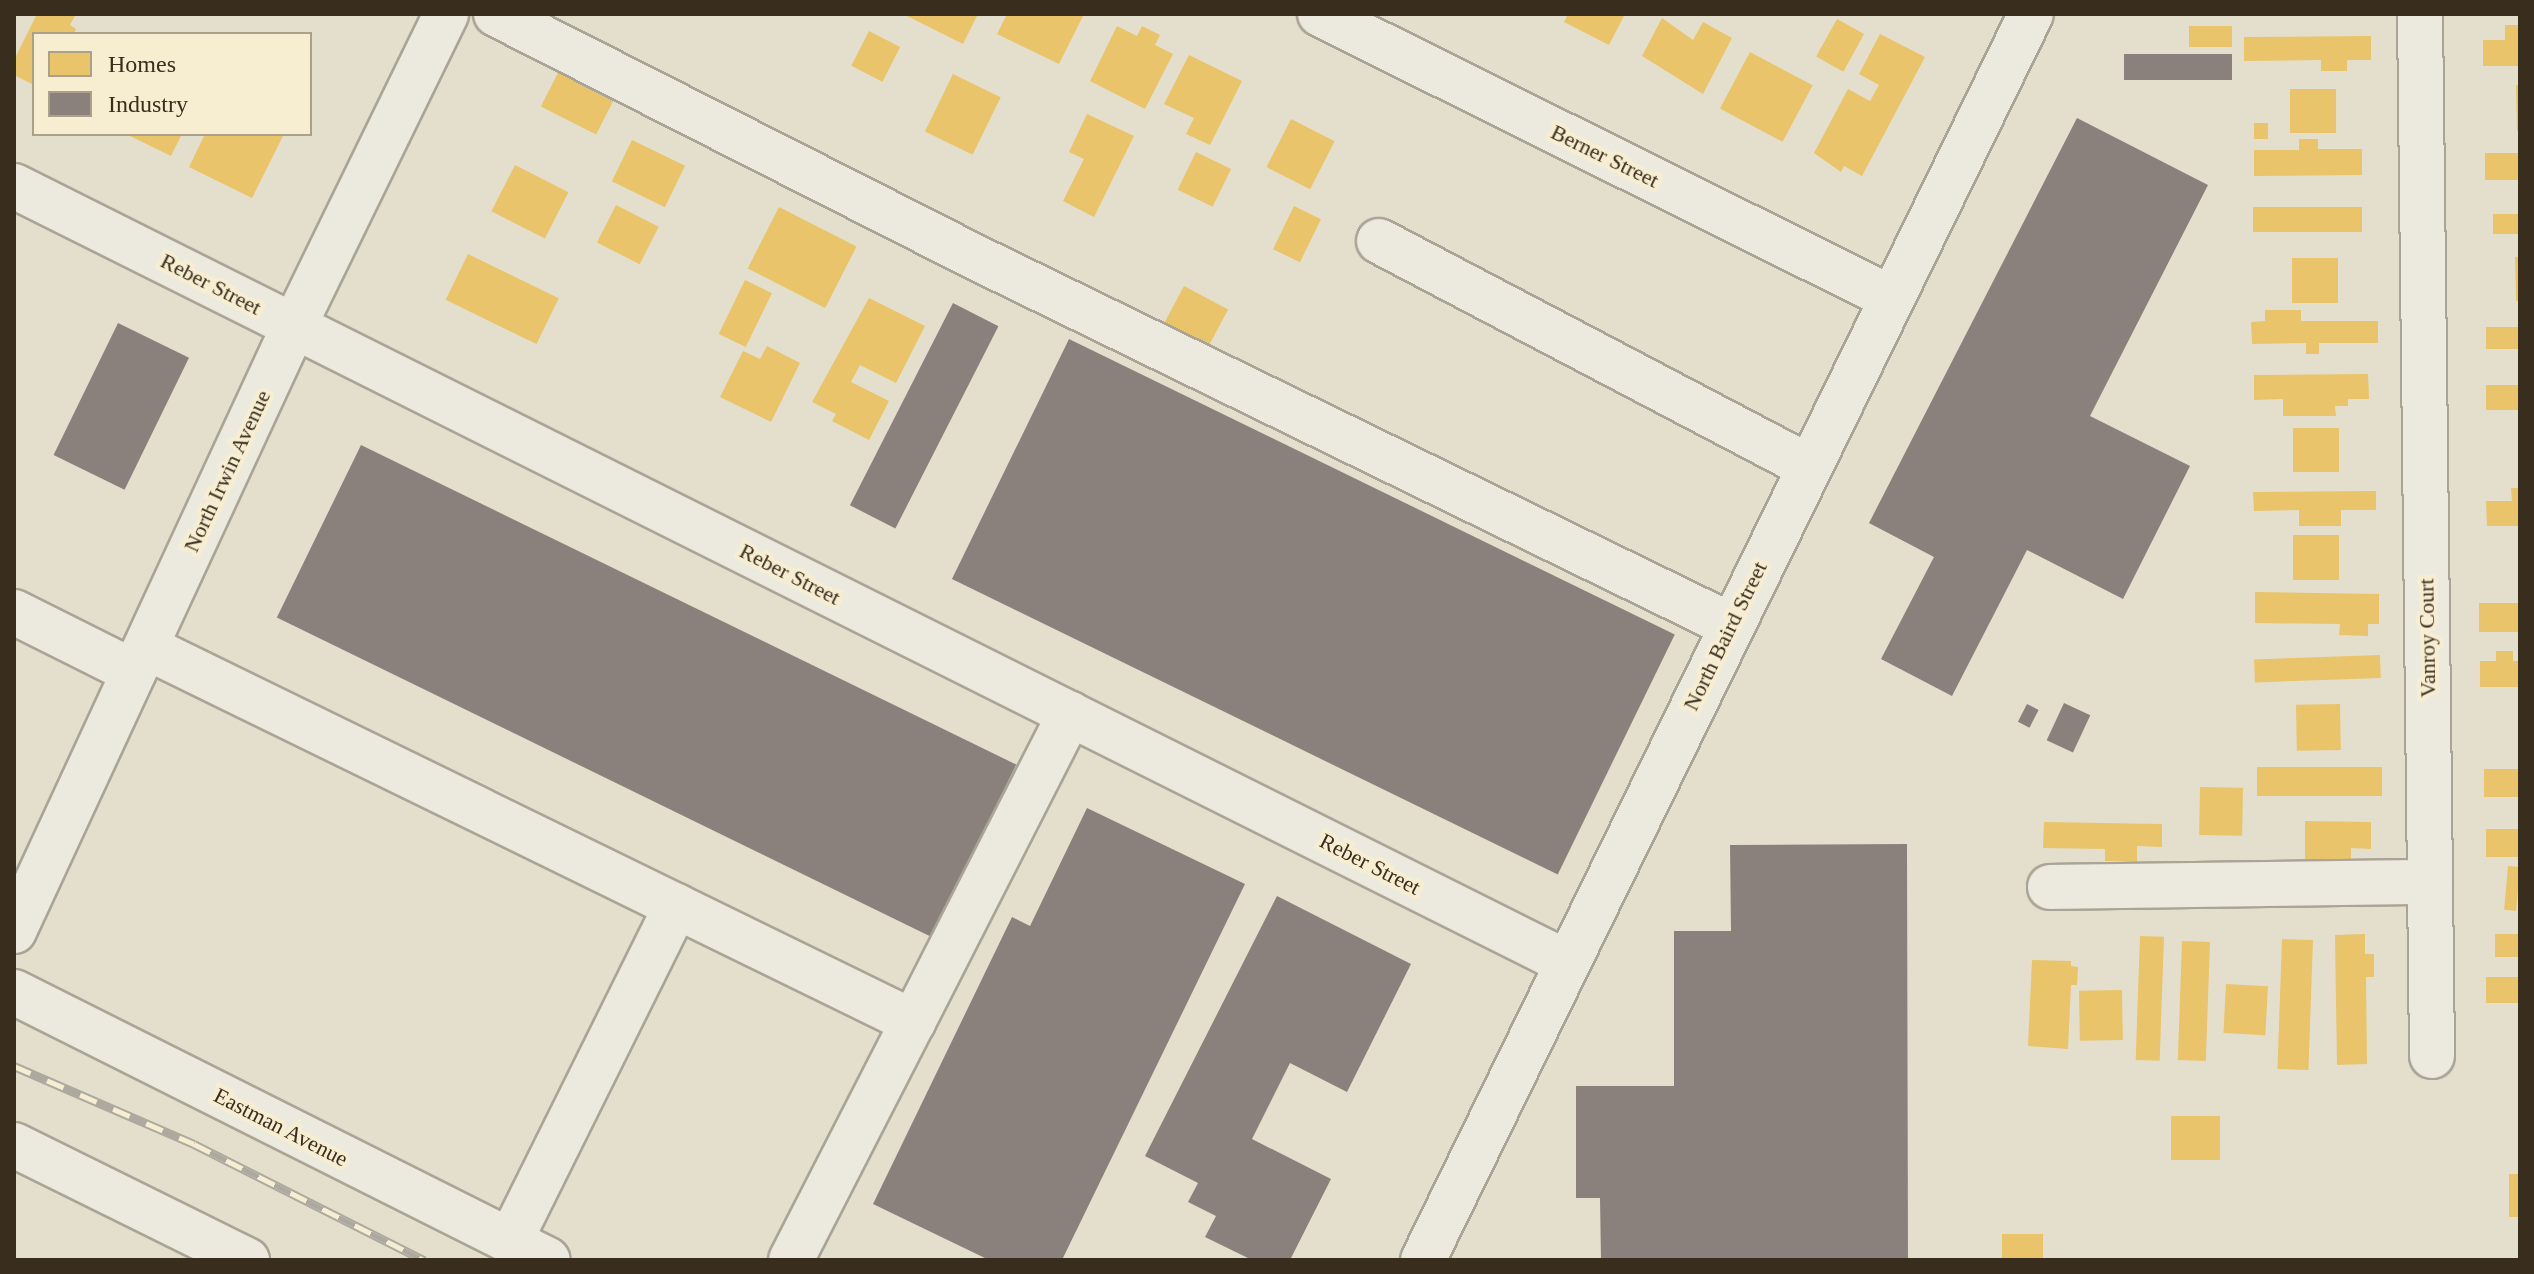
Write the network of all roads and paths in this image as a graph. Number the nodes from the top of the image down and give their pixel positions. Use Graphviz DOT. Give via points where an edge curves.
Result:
graph roads {
  1 [pos="446,14"];
  2 [pos="496,14"];
  3 [pos="1320,14"];
  4 [pos="2031,14"];
  5 [pos="2420,14"];
  6 [pos="14,186"];
  7 [pos="1379,241"];
  8 [pos="1889,297"];
  9 [pos="294,326"];
  10 [pos="1807,466"];
  11 [pos="14,612"];
  12 [pos="1730,625"];
  13 [pos="140,660"];
  14 [pos="1070,714"];
  15 [pos="2430,882"];
  16 [pos="2050,887"];
  17 [pos="676,906"];
  18 [pos="14,931"];
  19 [pos="1566,962"];
  20 [pos="14,992"];
  21 [pos="913,1022"];
  22 [pos="2432,1056"];
  23 [pos="14,1145"];
  24 [pos="529,1250"];
  25 [pos="247,1260"];
  26 [pos="791,1260"];
  27 [pos="1423,1260"];
  1 -- 9 [label="street, North Irwin Avenue"];
  2 -- 12 [label="street" via="977,258"];
  3 -- 8 [label="street, Berner Street"];
  4 -- 8 [label="street, North Baird Street"];
  5 -- 15 [label="street, Vanroy Court"];
  6 -- 9 [label="street, Reber Street"];
  7 -- 10 [label="street"];
  8 -- 10 [label="street, North Baird Street"];
  9 -- 13 [label="street, North Irwin Avenue"];
  9 -- 14 [label="street, Reber Street"];
  10 -- 12 [label="street, North Baird Street"];
  11 -- 13 [label="street"];
  12 -- 19 [label="street, North Baird Street"];
  13 -- 17 [label="street"];
  13 -- 18 [label="street, North Irwin Avenue"];
  14 -- 19 [label="street, Reber Street"];
  14 -- 21 [label="street"];
  15 -- 16 [label="street"];
  15 -- 22 [label="street, Vanroy Court"];
  17 -- 21 [label="street"];
  17 -- 24 [label="street"];
  19 -- 27 [label="street, North Baird Street"];
  20 -- 24 [label="street, Eastman Avenue"];
  21 -- 26 [label="street"];
  23 -- 25 [label="street"];
}
